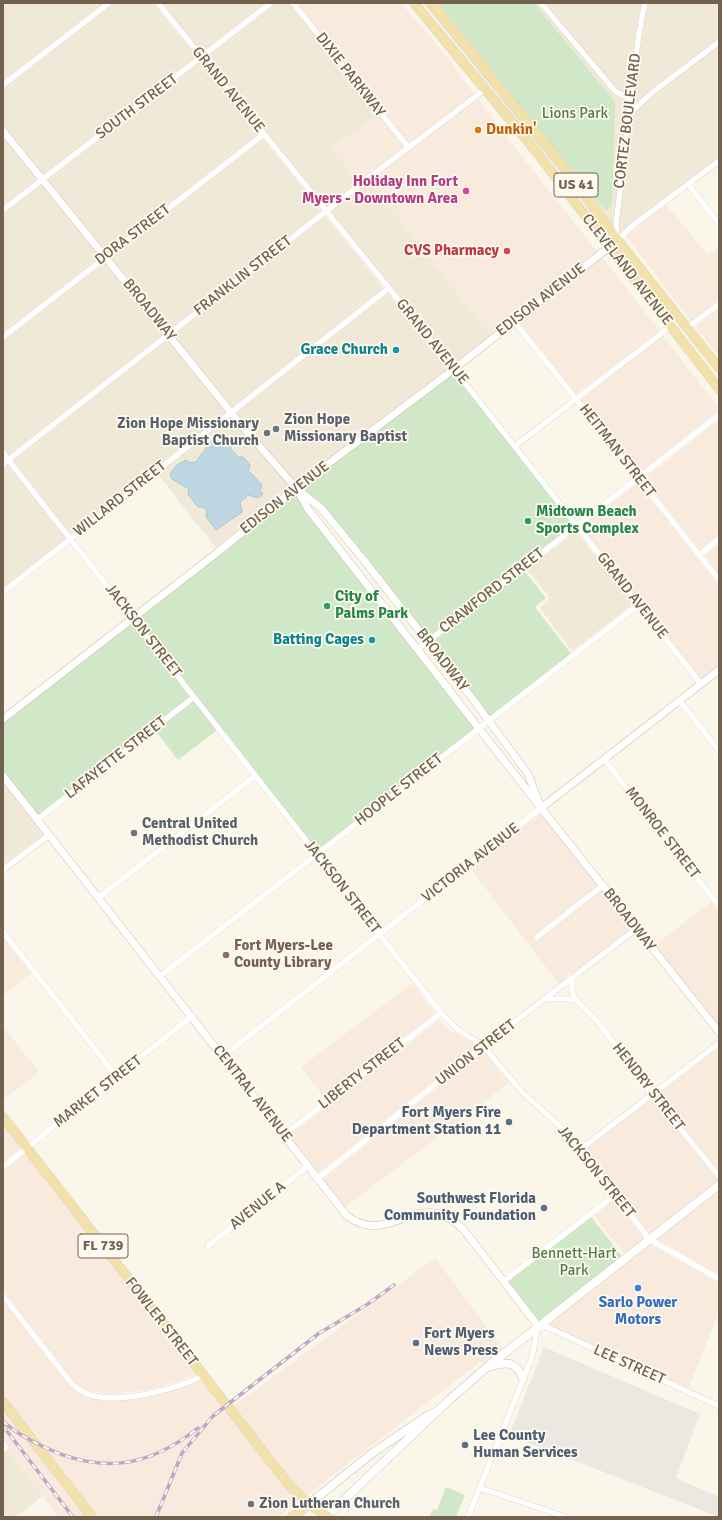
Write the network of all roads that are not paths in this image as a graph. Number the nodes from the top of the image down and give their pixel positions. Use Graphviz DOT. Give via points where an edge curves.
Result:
graph roads {
  1 [pos="109,3"];
  2 [pos="158,3"];
  3 [pos="270,3"];
  4 [pos="293,3"];
  5 [pos="414,3"];
  6 [pos="431,3"];
  7 [pos="541,3"];
  8 [pos="645,3"];
  9 [pos="719,42"];
  10 [pos="202,58"];
  11 [pos="3,85"];
  12 [pos="484,90"];
  13 [pos="506,96"];
  14 [pos="630,98"];
  15 [pos="630,113"];
  16 [pos="3,131"];
  17 [pos="264,134"];
  18 [pos="408,147"];
  19 [pos="719,160"];
  20 [pos="43,180"];
  21 [pos="688,184"];
  22 [pos="3,210"];
  23 [pos="326,211"];
  24 [pos="719,224"];
  25 [pos="618,240"];
  26 [pos="609,247"];
  27 [pos="106,256"];
  28 [pos="389,288"];
  29 [pos="719,304"];
  30 [pos="514,321"];
  31 [pos="671,326"];
  32 [pos="687,328"];
  33 [pos="168,334"];
  34 [pos="3,338"];
  35 [pos="719,368"];
  36 [pos="454,369"];
  37 [pos="719,389"];
  38 [pos="576,399"];
  39 [pos="231,412"];
  40 [pos="719,415"];
  41 [pos="515,446"];
  42 [pos="3,454"];
  43 [pos="8,460"];
  44 [pos="3,464"];
  45 [pos="639,478"];
  46 [pos="296,488"];
  47 [pos="576,525"];
  48 [pos="70,539"];
  49 [pos="719,539"];
  50 [pos="699,555"];
  51 [pos="719,580"];
  52 [pos="3,592"];
  53 [pos="638,605"];
  54 [pos="132,618"];
  55 [pos="427,642"];
  56 [pos="418,649"];
  57 [pos="719,670"];
  58 [pos="701,684"];
  59 [pos="194,697"];
  60 [pos="680,701"];
  61 [pos="3,719"];
  62 [pos="489,720"];
  63 [pos="480,727"];
  64 [pos="719,751"];
  65 [pos="604,759"];
  66 [pos="3,776"];
  67 [pos="255,776"];
  68 [pos="541,808"];
  69 [pos="38,819"];
  70 [pos="49,835"];
  71 [pos="317,854"];
  72 [pos="3,870"];
  73 [pos="602,886"];
  74 [pos="99,897"];
  75 [pos="719,906"];
  76 [pos="636,929"];
  77 [pos="3,932"];
  78 [pos="379,934"];
  79 [pos="537,937"];
  80 [pos="160,976"];
  81 [pos="572,978"];
  82 [pos="546,999"];
  83 [pos="575,999"];
  84 [pos="441,1013"];
  85 [pos="192,1016"];
  86 [pos="719,1032"];
  87 [pos="719,1043"];
  88 [pos="484,1046"];
  89 [pos="223,1056"];
  90 [pos="117,1077"];
  91 [pos="652,1094"];
  92 [pos="3,1117"];
  93 [pos="284,1135"];
  94 [pos="27,1148"];
  95 [pos="580,1149"];
  96 [pos="3,1167"];
  97 [pos="307,1167"];
  98 [pos="719,1176"];
  99 [pos="317,1179"];
  100 [pos="719,1185"];
  101 [pos="615,1195"];
  102 [pos="649,1239"];
  103 [pos="208,1246"];
  104 [pos="719,1279"];
  105 [pos="504,1281"];
  106 [pos="3,1296"];
  107 [pos="538,1326"];
  108 [pos="487,1367"];
  109 [pos="203,1376"];
  110 [pos="522,1379"];
  111 [pos="448,1401"];
  112 [pos="3,1402"];
  113 [pos="719,1406"];
  114 [pos="395,1438"];
  115 [pos="480,1488"];
  116 [pos="349,1495"];
  117 [pos="309,1504"];
  118 [pos="92,1517"];
  119 [pos="292,1517"];
  120 [pos="327,1517"];
  121 [pos="468,1517"];
  122 [pos="566,1517"];
  1 -- 11 [label="street"];
  2 -- 10 [label="street, GRAND AVENUE"];
  3 -- 10 [label="street, SOUTH STREET"];
  4 -- 18 [label="street, DIXIE PARKWAY"];
  5 -- 12 [label="main road, CLEVELAND AVENUE / US 41"];
  6 -- 13 [label="main road, CLEVELAND AVENUE / US 41"];
  7 -- 14 [label="street" via="610,86"];
  8 -- 14 [label="street, CORTEZ BOULEVARD"];
  9 -- 15 [label="street" via="654,91"];
  10 -- 17 [label="street, GRAND AVENUE"];
  10 -- 20 [label="street, SOUTH STREET"];
  12 -- 13 [label="main road"];
  12 -- 18 [label="street, FRANKLIN STREET"];
  12 -- 26 [label="main road, CLEVELAND AVENUE / US 41" via="527,140"];
  13 -- 25 [label="main road, CLEVELAND AVENUE / US 41" via="560,162"];
  14 -- 15 [label="street, CORTEZ BOULEVARD"];
  15 -- 25 [label="street, CORTEZ BOULEVARD" via="616,225"];
  16 -- 20 [label="street, BROADWAY"];
  17 -- 23 [label="street, GRAND AVENUE"];
  17 -- 27 [label="street, DORA STREET"];
  18 -- 23 [label="street, FRANKLIN STREET"];
  19 -- 21 [label="street, EDISON AVENUE"];
  20 -- 22 [label="street, SOUTH STREET"];
  20 -- 27 [label="street, BROADWAY"];
  21 -- 24 [label="street"];
  21 -- 25 [label="street, EDISON AVENUE" via="632,226"];
  23 -- 28 [label="street, GRAND AVENUE"];
  23 -- 33 [label="street, FRANKLIN STREET"];
  25 -- 26 [label="street, EDISON AVENUE"];
  25 -- 32 [label="main road, CLEVELAND AVENUE / US 41"];
  26 -- 30 [label="street, EDISON AVENUE"];
  26 -- 31 [label="main road, CLEVELAND AVENUE / US 41"];
  27 -- 33 [label="street, BROADWAY"];
  27 -- 34 [label="street, DORA STREET"];
  28 -- 36 [label="street, GRAND AVENUE"];
  28 -- 39 [label="street, WILLARD STREET"];
  29 -- 32 [label="street"];
  30 -- 36 [label="street, EDISON AVENUE"];
  30 -- 38 [label="street, HEITMAN STREET"];
  31 -- 37 [label="main road, CLEVELAND AVENUE / US 41"];
  31 -- 38 [label="street"];
  32 -- 35 [label="main road, CLEVELAND AVENUE / US 41"];
  33 -- 39 [label="street, BROADWAY"];
  33 -- 43 [label="street, FRANKLIN STREET"];
  36 -- 41 [label="street, GRAND AVENUE"];
  36 -- 46 [label="street, EDISON AVENUE"];
  38 -- 41 [label="street"];
  38 -- 45 [label="street, HEITMAN STREET"];
  39 -- 46 [label="street, BROADWAY"];
  39 -- 48 [label="street, WILLARD STREET"];
  40 -- 45 [label="street, CRAWFORD STREET"];
  41 -- 47 [label="street, GRAND AVENUE"];
  42 -- 43 [label="street, JACKSON STREET"];
  43 -- 44 [label="street, FRANKLIN STREET"];
  43 -- 48 [label="street, JACKSON STREET"];
  45 -- 47 [label="street, CRAWFORD STREET"];
  45 -- 50 [label="street, HEITMAN STREET"];
  46 -- 54 [label="street, EDISON AVENUE"];
  46 -- 55 [label="street, BROADWAY" via="321,508"];
  46 -- 56 [label="street, BROADWAY" via="308,509"];
  47 -- 53 [label="street, GRAND AVENUE"];
  47 -- 55 [label="street, CRAWFORD STREET"];
  48 -- 52 [label="street, WILLARD STREET"];
  48 -- 54 [label="street, JACKSON STREET"];
  49 -- 50 [label="street"];
  50 -- 51 [label="street, HEITMAN STREET"];
  53 -- 58 [label="street, GRAND AVENUE"];
  53 -- 62 [label="street, HOOPLE STREET"];
  54 -- 59 [label="street, JACKSON STREET"];
  54 -- 61 [label="street, EDISON AVENUE"];
  55 -- 56 [label="street, CRAWFORD STREET"];
  55 -- 62 [label="street, BROADWAY"];
  56 -- 63 [label="street, BROADWAY"];
  57 -- 58 [label="street, VICTORIA AVENUE"];
  58 -- 60 [label="street, VICTORIA AVENUE"];
  59 -- 67 [label="street, JACKSON STREET"];
  59 -- 69 [label="street, LAFAYETTE STREET"];
  60 -- 64 [label="street"];
  60 -- 65 [label="street, VICTORIA AVENUE"];
  62 -- 63 [label="street, HOOPLE STREET"];
  62 -- 68 [label="street, BROADWAY" via="528,774"];
  63 -- 68 [label="street, BROADWAY"];
  63 -- 71 [label="street, HOOPLE STREET"];
  65 -- 68 [label="street, VICTORIA AVENUE"];
  65 -- 75 [label="street, MONROE STREET"];
  66 -- 69 [label="street, CENTRAL AVENUE"];
  67 -- 71 [label="street, JACKSON STREET"];
  67 -- 74 [label="street"];
  68 -- 73 [label="street, BROADWAY"];
  68 -- 78 [label="street, VICTORIA AVENUE"];
  69 -- 70 [label="street, CENTRAL AVENUE"];
  70 -- 72 [label="street"];
  70 -- 74 [label="street, CENTRAL AVENUE"];
  71 -- 78 [label="street, JACKSON STREET"];
  71 -- 80 [label="street, HOOPLE STREET"];
  73 -- 76 [label="street, BROADWAY"];
  73 -- 79 [label="street"];
  74 -- 80 [label="street, CENTRAL AVENUE"];
  76 -- 81 [label="street, UNION STREET"];
  76 -- 86 [label="street, BROADWAY"];
  77 -- 90 [label="street"];
  78 -- 84 [label="street, JACKSON STREET"];
  78 -- 89 [label="street, VICTORIA AVENUE"];
  80 -- 85 [label="street, CENTRAL AVENUE"];
  81 -- 82 [label="street, UNION STREET"];
  81 -- 83 [label="street"];
  82 -- 83 [label="street"];
  82 -- 88 [label="street, UNION STREET"];
  83 -- 91 [label="street, HENDRY STREET" via="598,1022"];
  84 -- 88 [label="street, JACKSON STREET" via="457,1029"];
  84 -- 93 [label="street, LIBERTY STREET"];
  85 -- 89 [label="street, CENTRAL AVENUE"];
  85 -- 90 [label="street, MARKET STREET"];
  87 -- 91 [label="street"];
  88 -- 95 [label="street, JACKSON STREET" via="523,1093 562,1128"];
  88 -- 99 [label="street, UNION STREET"];
  89 -- 93 [label="street, CENTRAL AVENUE"];
  90 -- 94 [label="street, MARKET STREET"];
  91 -- 95 [label="street"];
  91 -- 98 [label="street, HENDRY STREET"];
  92 -- 94 [label="main road, FOWLER STREET / FL 739"];
  93 -- 97 [label="street, CENTRAL AVENUE"];
  94 -- 96 [label="street, MARKET STREET"];
  94 -- 109 [label="main road, FOWLER STREET / FL 739"];
  95 -- 101 [label="street, JACKSON STREET"];
  97 -- 99 [label="street, CENTRAL AVENUE"];
  97 -- 103 [label="street, AVENUE A"];
  99 -- 105 [label="street, CENTRAL AVENUE" via="347,1216 362,1224 386,1225 420,1212 444,1215 464,1230"];
  100 -- 102 [label="main road"];
  101 -- 102 [label="street, JACKSON STREET"];
  101 -- 105 [label="street"];
  102 -- 104 [label="street, JACKSON STREET"];
  102 -- 107 [label="main road"];
  105 -- 107 [label="street, CENTRAL AVENUE"];
  106 -- 109 [label="street" via="65,1376 87,1394 111,1398 133,1396"];
  107 -- 108 [label="main road"];
  107 -- 110 [label="street" via="532,1357"];
  107 -- 113 [label="street, LEE STREET" via="549,1328"];
  108 -- 110 [label="main road" via="511,1363 518,1368"];
  108 -- 111 [label="main road"];
  109 -- 117 [label="main road, FOWLER STREET / FL 739" via="289,1485"];
  110 -- 115 [label="street"];
  111 -- 114 [label="main road"];
  111 -- 116 [label="main road"];
  112 -- 118 [label="main road"];
  114 -- 116 [label="main road" via="395,1448 355,1485"];
  114 -- 117 [label="main road"];
  115 -- 121 [label="street"];
  115 -- 122 [label="street"];
  116 -- 120 [label="main road"];
  117 -- 119 [label="main road"];
  117 -- 120 [label="main road, FOWLER STREET / FL 739"];
}
